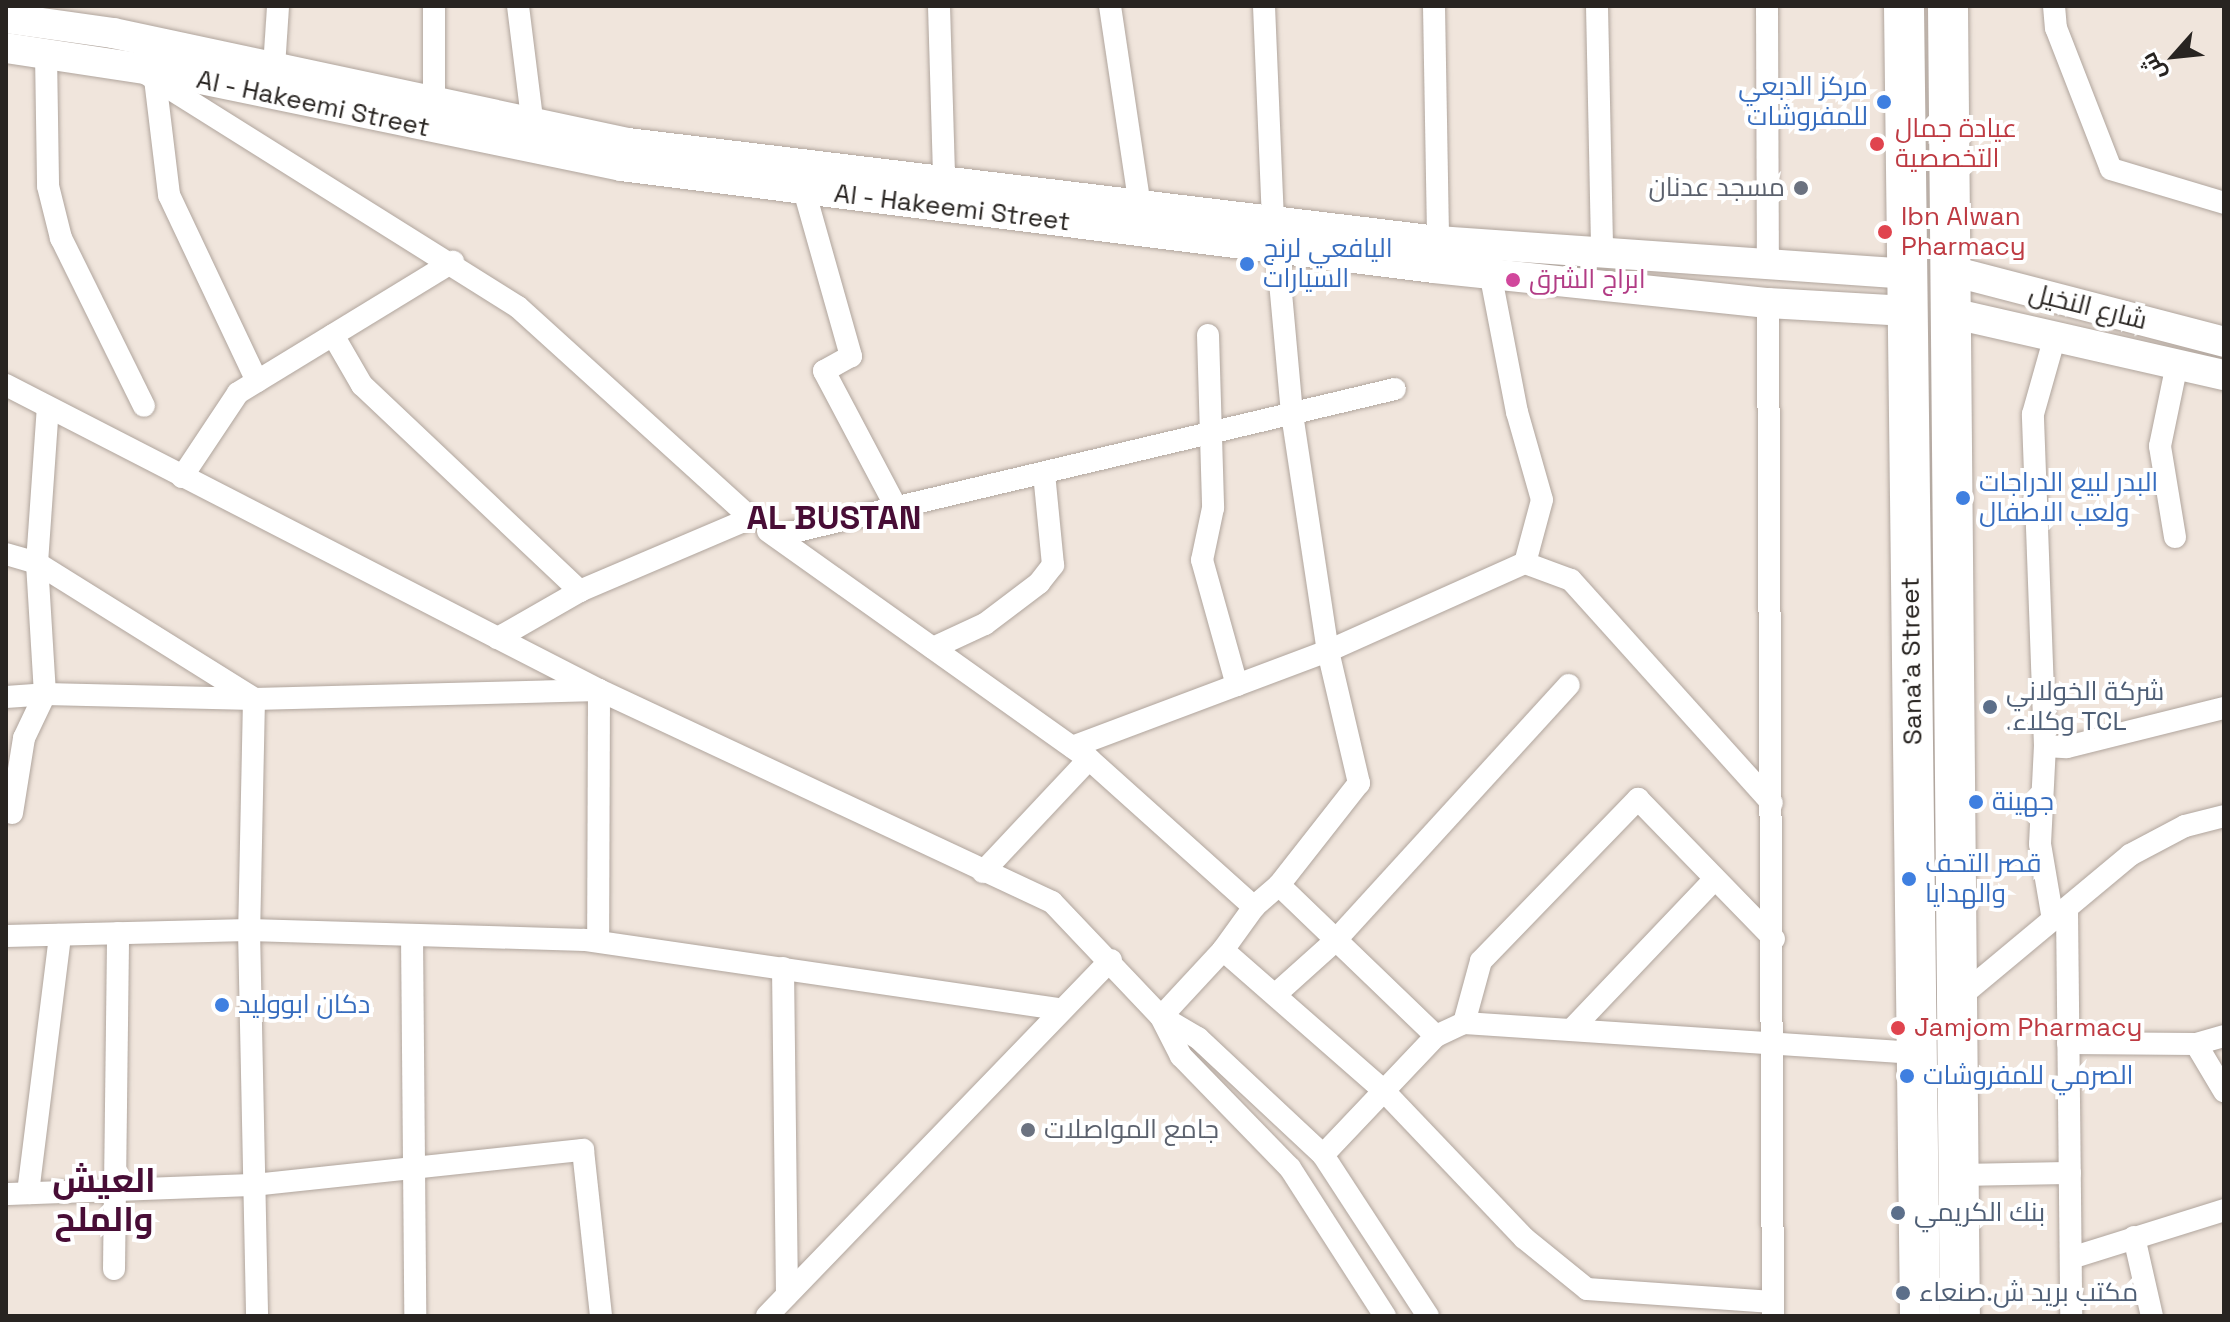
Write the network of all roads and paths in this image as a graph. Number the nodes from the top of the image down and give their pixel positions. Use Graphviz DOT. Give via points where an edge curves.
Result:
graph roads {
  1 [pos="278,6"];
  2 [pos="434,6"];
  3 [pos="518,6"];
  4 [pos="939,6"];
  5 [pos="1110,6"];
  6 [pos="1264,6"];
  7 [pos="1434,6"];
  8 [pos="1597,6"];
  9 [pos="1767,6"];
  10 [pos="1904,6"];
  11 [pos="1948,6"];
  12 [pos="2054,6"];
  13 [pos="10,14"];
  14 [pos="6,48"];
  15 [pos="46,54"];
  16 [pos="274,67"];
  17 [pos="146,74"];
  18 [pos="434,104"];
  19 [pos="533,127"];
  20 [pos="944,179"];
  21 [pos="804,190"];
  22 [pos="2224,203"];
  23 [pos="1140,206"];
  24 [pos="1275,236"];
  25 [pos="1438,241"];
  26 [pos="1602,250"];
  27 [pos="453,262"];
  28 [pos="1768,262"];
  29 [pos="1952,271"];
  30 [pos="1490,272"];
  31 [pos="1906,292"];
  32 [pos="1768,303"];
  33 [pos="1951,313"];
  34 [pos="333,335"];
  35 [pos="1208,335"];
  36 [pos="2055,336"];
  37 [pos="2224,342"];
  38 [pos="2177,364"];
  39 [pos="2224,375"];
  40 [pos="257,381"];
  41 [pos="6,385"];
  42 [pos="1395,389"];
  43 [pos="144,406"];
  44 [pos="48,407"];
  45 [pos="1292,414"];
  46 [pos="1207,434"];
  47 [pos="1044,473"];
  48 [pos="182,477"];
  49 [pos="897,509"];
  50 [pos="751,518"];
  51 [pos="776,536"];
  52 [pos="2175,537"];
  53 [pos="6,554"];
  54 [pos="37,563"];
  55 [pos="1525,563"];
  56 [pos="1911,570"];
  57 [pos="1951,573"];
  58 [pos="580,591"];
  59 [pos="498,638"];
  60 [pos="1931,646"];
  61 [pos="933,648"];
  62 [pos="1328,651"];
  63 [pos="1237,685"];
  64 [pos="1569,685"];
  65 [pos="599,690"];
  66 [pos="45,694"];
  67 [pos="6,697"];
  68 [pos="254,699"];
  69 [pos="2224,708"];
  70 [pos="2045,746"];
  71 [pos="1081,753"];
  72 [pos="1772,803"];
  73 [pos="12,813"];
  74 [pos="2224,816"];
  75 [pos="983,872"];
  76 [pos="1713,881"];
  77 [pos="1279,885"];
  78 [pos="1254,907"];
  79 [pos="2060,914"];
  80 [pos="249,930"];
  81 [pos="118,933"];
  82 [pos="60,935"];
  83 [pos="412,935"];
  84 [pos="6,936"];
  85 [pos="1774,939"];
  86 [pos="598,941"];
  87 [pos="1334,942"];
  88 [pos="1223,950"];
  89 [pos="1111,960"];
  90 [pos="783,968"];
  91 [pos="1276,994"];
  92 [pos="1954,1002"];
  93 [pos="1062,1010"];
  94 [pos="1161,1017"];
  95 [pos="1464,1023"];
  96 [pos="1572,1029"];
  97 [pos="1436,1036"];
  98 [pos="2224,1036"];
  99 [pos="2068,1043"];
  100 [pos="2196,1044"];
  101 [pos="1774,1047"];
  102 [pos="1920,1053"];
  103 [pos="1383,1090"];
  104 [pos="2224,1091"];
  105 [pos="1323,1155"];
  106 [pos="414,1168"];
  107 [pos="2070,1173"];
  108 [pos="1957,1175"];
  109 [pos="254,1185"];
  110 [pos="17,1193"];
  111 [pos="113,1194"];
  112 [pos="2224,1210"];
  113 [pos="2134,1237"];
  114 [pos="2071,1258"];
  115 [pos="114,1269"];
  116 [pos="787,1295"];
  117 [pos="1773,1309"];
  118 [pos="257,1316"];
  119 [pos="415,1316"];
  120 [pos="601,1316"];
  121 [pos="767,1316"];
  122 [pos="1385,1316"];
  123 [pos="1428,1316"];
  124 [pos="1920,1316"];
  125 [pos="1960,1316"];
  126 [pos="2071,1316"];
  127 [pos="2152,1316"];
  1 -- 16 [label="street"];
  2 -- 18 [label="street"];
  3 -- 19 [label="street"];
  4 -- 20 [label="street"];
  5 -- 23 [label="street"];
  6 -- 24 [label="street"];
  7 -- 25 [label="street"];
  8 -- 26 [label="street"];
  9 -- 28 [label="street"];
  10 -- 31 [label="highway, Sana'a Street"];
  11 -- 29 [label="highway, Sana'a Street"];
  12 -- 22 [label="street" via="2056,28 2111,169"];
  13 -- 16 [label="street, Al - Hakeemi Street"];
  14 -- 15 [label="street, Al - Hakeemi Street"];
  15 -- 17 [label="street, Al - Hakeemi Street"];
  15 -- 43 [label="street" via="48,186 61,238"];
  16 -- 18 [label="street, Al - Hakeemi Street"];
  17 -- 21 [label="street, Al - Hakeemi Street" via="527,150"];
  17 -- 27 [label="street" via="292,169"];
  17 -- 40 [label="street" via="169,195"];
  18 -- 19 [label="street, Al - Hakeemi Street"];
  19 -- 20 [label="street, Al - Hakeemi Street"];
  20 -- 23 [label="street, Al - Hakeemi Street"];
  21 -- 24 [label="street, Al - Hakeemi Street"];
  21 -- 49 [label="street" via="851,356 824,371"];
  23 -- 24 [label="street, Al - Hakeemi Street"];
  24 -- 25 [label="street, Al - Hakeemi Street"];
  24 -- 30 [label="street, Al - Hakeemi Street"];
  24 -- 45 [label="street"];
  25 -- 26 [label="street, Al - Hakeemi Street"];
  26 -- 28 [label="street, Al - Hakeemi Street"];
  27 -- 34 [label="street"];
  27 -- 50 [label="street" via="518,307"];
  28 -- 31 [label="street, Al - Hakeemi Street"];
  29 -- 33 [label="highway, Sana'a Street"];
  29 -- 37 [label="street, شارع النخيل"];
  30 -- 32 [label="street, Al - Hakeemi Street"];
  30 -- 55 [label="street" via="1517,412 1542,500"];
  31 -- 32 [label="street, Al - Hakeemi Street"];
  31 -- 56 [label="highway, Sana'a Street"];
  32 -- 72 [label="street"];
  33 -- 36 [label="street, شارع النخيل"];
  33 -- 57 [label="highway, Sana'a Street"];
  34 -- 40 [label="street"];
  34 -- 58 [label="street" via="362,385"];
  35 -- 46 [label="street"];
  36 -- 38 [label="street, شارع النخيل"];
  36 -- 70 [label="street" via="2033,414"];
  38 -- 39 [label="street, شارع النخيل"];
  38 -- 52 [label="street" via="2160,446"];
  40 -- 48 [label="street" via="238,393"];
  41 -- 44 [label="street"];
  42 -- 45 [label="street"];
  44 -- 48 [label="street"];
  44 -- 54 [label="street"];
  45 -- 46 [label="street"];
  45 -- 62 [label="street"];
  46 -- 47 [label="street"];
  46 -- 63 [label="street" via="1213,508 1202,560"];
  47 -- 49 [label="street"];
  47 -- 61 [label="street" via="1053,565 1039,583 985,624"];
  48 -- 59 [label="street"];
  49 -- 51 [label="street"];
  50 -- 51 [label="street"];
  50 -- 58 [label="street"];
  51 -- 61 [label="street"];
  53 -- 54 [label="street"];
  54 -- 66 [label="street"];
  54 -- 68 [label="street"];
  55 -- 62 [label="street"];
  55 -- 72 [label="street" via="1571,580"];
  56 -- 57 [label="highway" via="1921,584 1938,586"];
  56 -- 60 [label="highway, Sana'a Street"];
  57 -- 60 [label="highway, Sana'a Street"];
  58 -- 59 [label="street"];
  59 -- 65 [label="street"];
  60 -- 92 [label="highway, Sana'a Street"];
  60 -- 102 [label="highway, Sana'a Street"];
  61 -- 71 [label="street"];
  62 -- 63 [label="street"];
  62 -- 77 [label="street" via="1359,783"];
  63 -- 71 [label="street"];
  64 -- 87 [label="street"];
  65 -- 68 [label="street"];
  65 -- 75 [label="street"];
  65 -- 86 [label="street"];
  66 -- 67 [label="street"];
  66 -- 68 [label="street"];
  66 -- 73 [label="street" via="24,738"];
  68 -- 80 [label="street"];
  69 -- 70 [label="street" via="2067,747"];
  70 -- 79 [label="street" via="2040,844"];
  71 -- 75 [label="street"];
  71 -- 78 [label="street"];
  72 -- 85 [label="street"];
  74 -- 79 [label="street" via="2185,826 2130,855"];
  75 -- 89 [label="street" via="1052,902"];
  76 -- 85 [label="street"];
  76 -- 95 [label="street" via="1638,799 1481,961"];
  76 -- 96 [label="street"];
  77 -- 78 [label="street"];
  77 -- 87 [label="street"];
  78 -- 88 [label="street"];
  79 -- 92 [label="street"];
  79 -- 99 [label="street"];
  80 -- 81 [label="street"];
  80 -- 83 [label="street"];
  80 -- 109 [label="street"];
  81 -- 82 [label="street"];
  81 -- 111 [label="street"];
  82 -- 84 [label="street"];
  82 -- 110 [label="street"];
  83 -- 86 [label="street"];
  83 -- 106 [label="street"];
  85 -- 101 [label="street"];
  86 -- 90 [label="street"];
  87 -- 91 [label="street"];
  87 -- 97 [label="street"];
  88 -- 91 [label="street"];
  88 -- 94 [label="street"];
  89 -- 93 [label="street"];
  89 -- 94 [label="street"];
  90 -- 93 [label="street"];
  90 -- 116 [label="street"];
  91 -- 103 [label="street"];
  92 -- 108 [label="highway, Sana'a Street"];
  93 -- 116 [label="street"];
  94 -- 105 [label="street" via="1198,1038"];
  94 -- 122 [label="street" via="1181,1056 1290,1168"];
  95 -- 96 [label="street"];
  95 -- 97 [label="street"];
  96 -- 101 [label="street"];
  97 -- 103 [label="street"];
  98 -- 100 [label="street"];
  99 -- 100 [label="street"];
  99 -- 107 [label="street"];
  100 -- 104 [label="street"];
  101 -- 102 [label="street"];
  101 -- 117 [label="street"];
  102 -- 124 [label="highway, Sana'a Street"];
  103 -- 105 [label="street"];
  103 -- 117 [label="street" via="1524,1238 1587,1289"];
  105 -- 123 [label="street"];
  106 -- 109 [label="street"];
  106 -- 119 [label="street"];
  106 -- 120 [label="street" via="583,1150"];
  107 -- 108 [label="street"];
  107 -- 114 [label="street"];
  108 -- 125 [label="highway, Sana'a Street"];
  109 -- 111 [label="street"];
  109 -- 118 [label="street"];
  110 -- 111 [label="street"];
  111 -- 115 [label="street"];
  112 -- 113 [label="street"];
  113 -- 114 [label="street"];
  113 -- 127 [label="street"];
  114 -- 126 [label="street"];
  116 -- 121 [label="street"];
}
